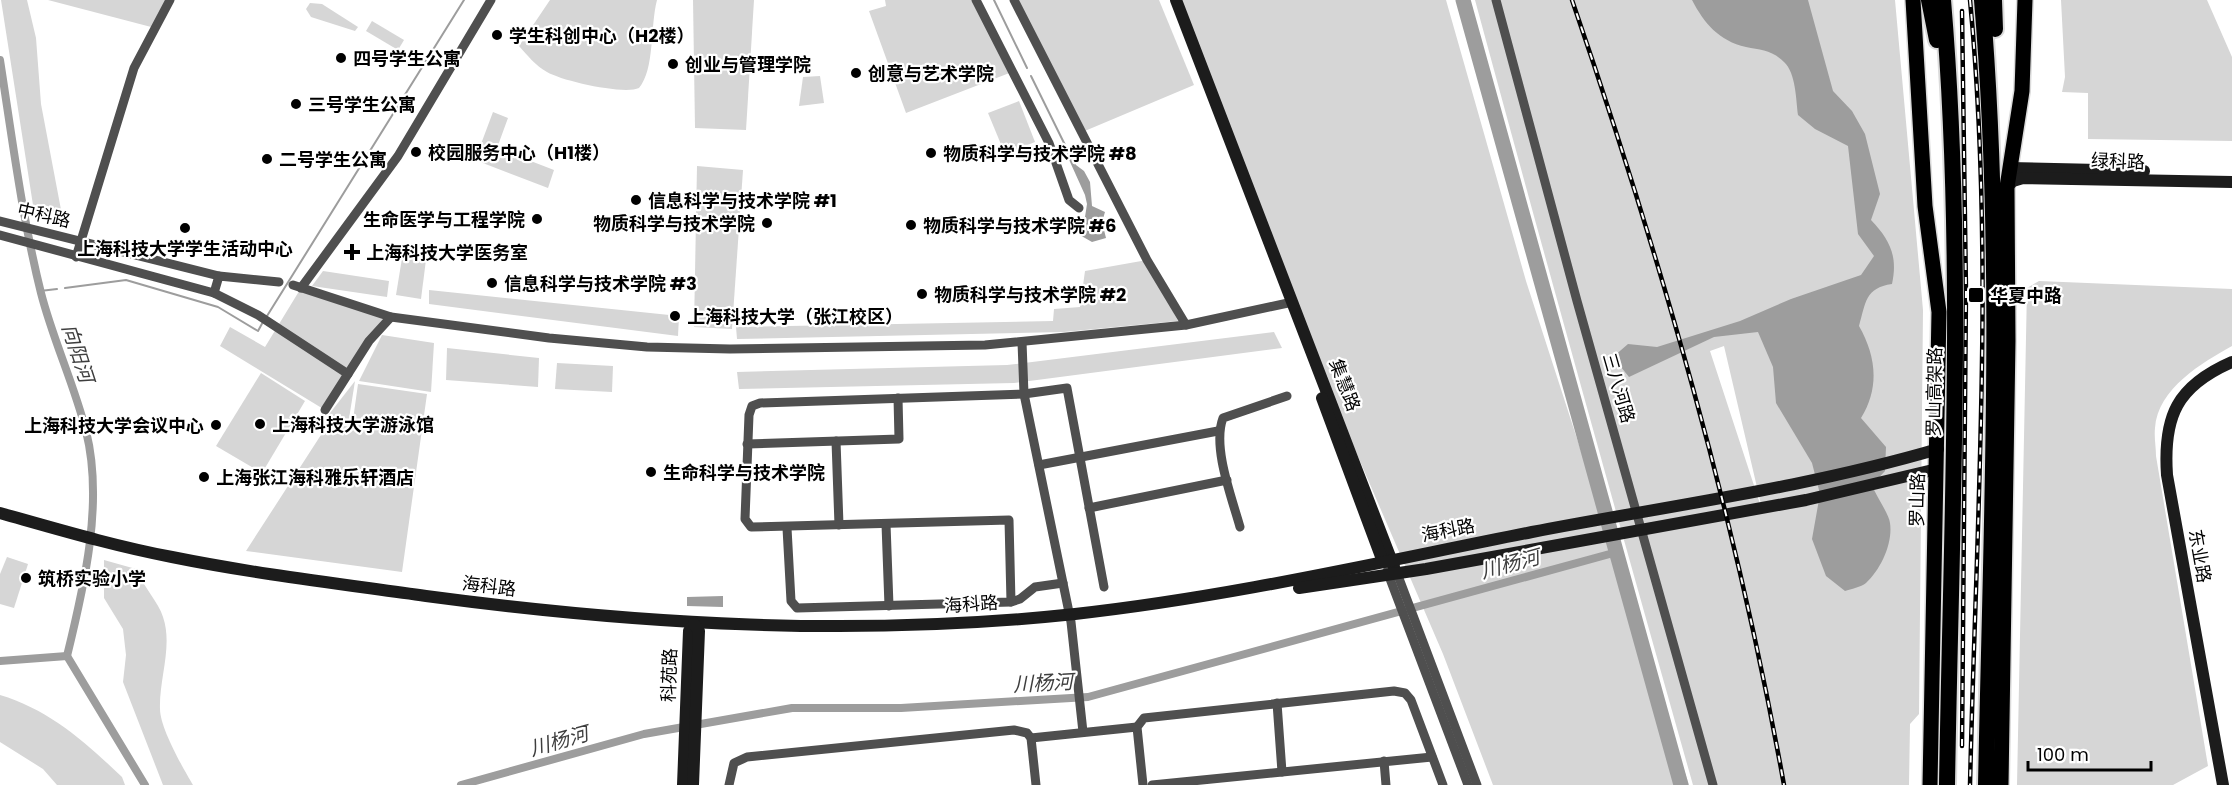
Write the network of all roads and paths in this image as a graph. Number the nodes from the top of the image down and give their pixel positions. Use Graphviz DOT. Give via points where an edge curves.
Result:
graph roads {
  1 [pos="170,0"];
  2 [pos="491,0"];
  3 [pos="976,0"];
  4 [pos="1014,0"];
  5 [pos="1168,0"];
  6 [pos="1176,0"];
  7 [pos="1496,0"];
  8 [pos="1913,0"];
  9 [pos="1931,0"];
  10 [pos="1943,0"];
  11 [pos="1982,0"];
  12 [pos="1995,0"];
  13 [pos="2025,0"];
  14 [pos="2009,168"];
  15 [pos="2232,174"];
  16 [pos="2232,182"];
  17 [pos="2007,187"];
  18 [pos="1079,208"];
  19 [pos="0,221"];
  20 [pos="0,235"];
  21 [pos="81,240"];
  22 [pos="76,257"];
  23 [pos="1955,270"];
  24 [pos="1994,270"];
  25 [pos="219,276"];
  26 [pos="279,282"];
  27 [pos="214,293"];
  28 [pos="1288,303"];
  29 [pos="391,317"];
  30 [pos="1186,325"];
  31 [pos="1022,342"];
  32 [pos="2232,362"];
  33 [pos="348,374"];
  34 [pos="1024,394"];
  35 [pos="1287,396"];
  36 [pos="898,399"];
  37 [pos="325,410"];
  38 [pos="1218,431"];
  39 [pos="836,441"];
  40 [pos="747,444"];
  41 [pos="1938,449"];
  42 [pos="1080,457"];
  43 [pos="1039,465"];
  44 [pos="1937,468"];
  45 [pos="1227,480"];
  46 [pos="1089,508"];
  47 [pos="0,513"];
  48 [pos="1635,513"];
  49 [pos="0,520"];
  50 [pos="886,524"];
  51 [pos="839,525"];
  52 [pos="1240,527"];
  53 [pos="787,528"];
  54 [pos="1639,528"];
  55 [pos="59,533"];
  56 [pos="1388,561"];
  57 [pos="1393,574"];
  58 [pos="1063,583"];
  59 [pos="1104,587"];
  60 [pos="1011,602"];
  61 [pos="889,606"];
  62 [pos="1070,618"];
  63 [pos="1412,624"];
  64 [pos="694,628"];
  65 [pos="1277,703"];
  66 [pos="1137,727"];
  67 [pos="1083,732"];
  68 [pos="1030,738"];
  69 [pos="690,744"];
  70 [pos="1432,756"];
  71 [pos="1384,761"];
  72 [pos="1282,772"];
  73 [pos="683,785"];
  74 [pos="693,785"];
  75 [pos="729,785"];
  76 [pos="1036,785"];
  77 [pos="1143,785"];
  78 [pos="1152,785"];
  79 [pos="1386,785"];
  80 [pos="1443,785"];
  81 [pos="1468,785"];
  82 [pos="1477,785"];
  83 [pos="1713,785"];
  84 [pos="1930,785"];
  85 [pos="1946,785"];
  86 [pos="1986,785"];
  87 [pos="2001,785"];
  88 [pos="2223,785"];
  1 -- 21 [label="street" via="134,68"];
  2 -- 29 [label="street" via="398,156 297,287"];
  3 -- 18 [label="street" via="1049,143 1069,200"];
  4 -- 30 [label="street" via="1147,260"];
  5 -- 28 [label="street, 集慧路"];
  6 -- 56 [label="street, 集慧路"];
  7 -- 48 [label="street, 三八河路"];
  8 -- 41 [label="main road, 罗山路" via="1925,206 1939,312"];
  9 -- 23 [label="highway" via="1941,62"];
  10 -- 23 [label="highway, 罗山高架路"];
  11 -- 24 [label="highway" via="1991,129"];
  12 -- 24 [label="highway" via="1998,87"];
  13 -- 14 [label="main road" via="2022,91"];
  14 -- 15 [label="street, 绿科路"];
  14 -- 17 [label="main road"];
  16 -- 17 [label="street, 绿科路" via="2054,177 2023,178"];
  17 -- 87 [label="main road"];
  19 -- 21 [label="street, 中科路"];
  20 -- 22 [label="street, 中科路"];
  21 -- 22 [label="street"];
  21 -- 25 [label="street, 中科路"];
  22 -- 27 [label="street, 中科路"];
  23 -- 85 [label="highway, 罗山高架路"];
  24 -- 86 [label="highway"];
  25 -- 26 [label="street, 中科路"];
  25 -- 27 [label="street"];
  27 -- 33 [label="street, 中科路" via="258,315"];
  28 -- 30 [label="street"];
  28 -- 56 [label="street, 集慧路"];
  29 -- 31 [label="street" via="647,347 730,349"];
  29 -- 33 [label="street" via="369,341"];
  30 -- 31 [label="street"];
  31 -- 34 [label="street"];
  32 -- 88 [label="street, 东业路" via="2186,390 2170,420 2165,446"];
  33 -- 37 [label="street"];
  34 -- 36 [label="street"];
  34 -- 42 [label="street" via="1066,388"];
  34 -- 43 [label="street"];
  35 -- 38 [label="street" via="1223,418"];
  36 -- 39 [label="street" via="899,439"];
  36 -- 40 [label="street" via="755,404 749,410"];
  38 -- 42 [label="street"];
  38 -- 45 [label="street"];
  39 -- 40 [label="street"];
  39 -- 51 [label="street"];
  40 -- 53 [label="street" via="746,522 755,528"];
  41 -- 44 [label="main road, 罗山路"];
  41 -- 48 [label="street, 海科路" via="1740,495"];
  42 -- 43 [label="street"];
  42 -- 46 [label="street"];
  43 -- 58 [label="street"];
  44 -- 54 [label="street, 海科路" via="1806,500"];
  44 -- 84 [label="main road, 罗山路"];
  45 -- 46 [label="street"];
  45 -- 52 [label="street"];
  46 -- 59 [label="street"];
  47 -- 55 [label="street, 海科路"];
  48 -- 54 [label="street, 三八河路"];
  48 -- 56 [label="street, 海科路"];
  49 -- 55 [label="street, 海科路"];
  50 -- 51 [label="street"];
  50 -- 60 [label="street" via="1009,520"];
  50 -- 61 [label="street"];
  51 -- 53 [label="street"];
  53 -- 61 [label="street" via="793,606"];
  54 -- 57 [label="street, 海科路"];
  54 -- 83 [label="street, 三八河路"];
  55 -- 64 [label="street, 海科路" via="105,546 227,567"];
  56 -- 57 [label="street, 集慧路"];
  56 -- 62 [label="street, 海科路"];
  57 -- 62 [label="street, 海科路"];
  57 -- 63 [label="street, 集慧路"];
  58 -- 60 [label="street" via="1031,589"];
  58 -- 62 [label="street"];
  60 -- 61 [label="street"];
  62 -- 64 [label="street, 海科路" via="883,634"];
  62 -- 67 [label="street"];
  63 -- 81 [label="street, 集慧路"];
  63 -- 82 [label="street, 集慧路"];
  64 -- 69 [label="street, 科苑路"];
  65 -- 66 [label="street" via="1150,716"];
  65 -- 70 [label="street" via="1405,693"];
  65 -- 72 [label="street"];
  66 -- 67 [label="street"];
  66 -- 77 [label="street"];
  67 -- 68 [label="street"];
  68 -- 75 [label="street" via="1028,733 1014,730 747,757 734,763"];
  68 -- 76 [label="street"];
  69 -- 73 [label="street, 科苑路"];
  69 -- 74 [label="street, 科苑路"];
  70 -- 71 [label="street"];
  70 -- 80 [label="street"];
  71 -- 72 [label="street"];
  71 -- 79 [label="street"];
  72 -- 78 [label="street"];
}
